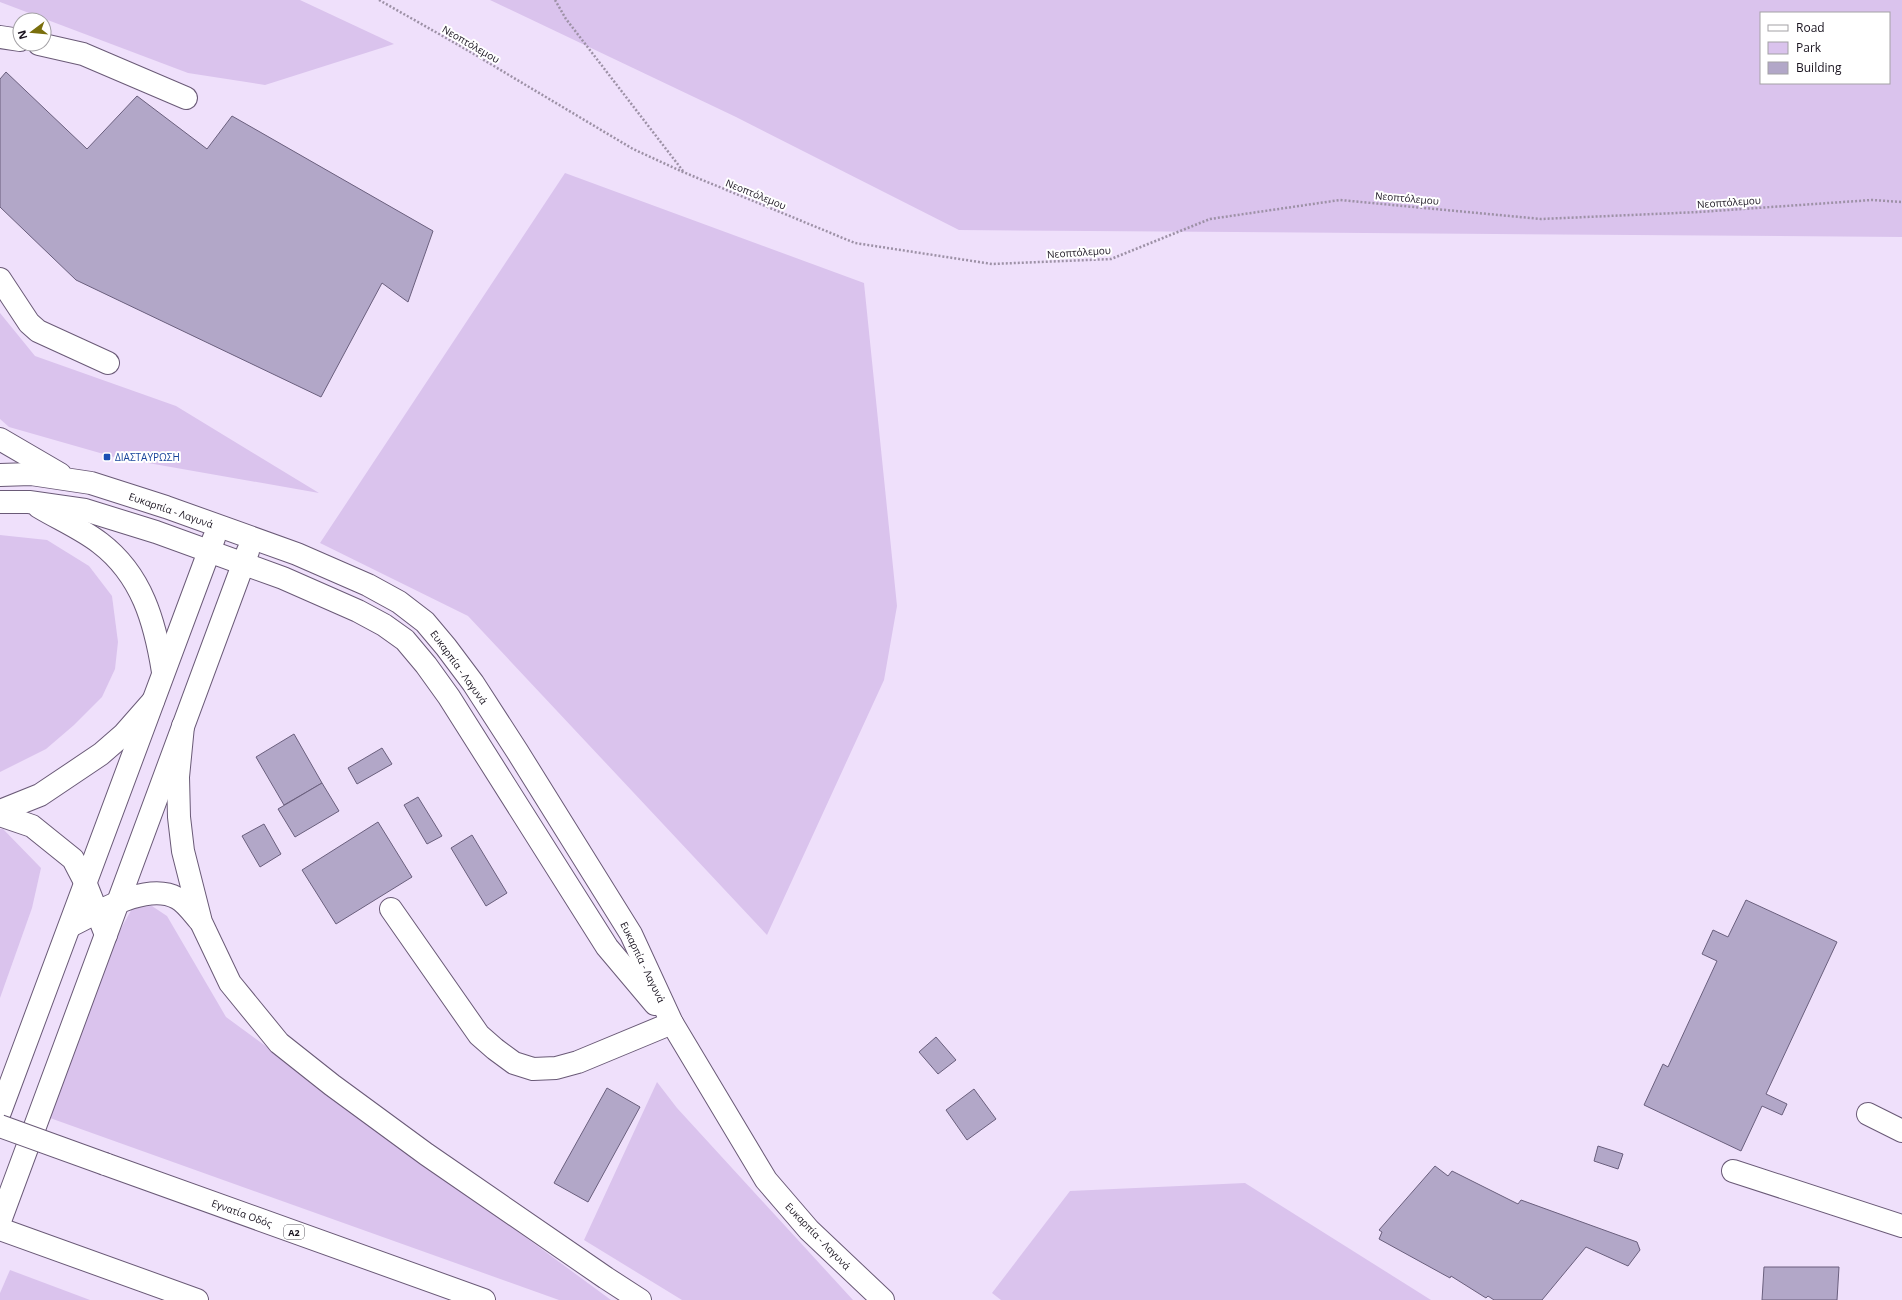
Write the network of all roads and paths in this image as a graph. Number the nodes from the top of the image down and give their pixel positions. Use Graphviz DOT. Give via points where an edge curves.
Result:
graph roads {
  1 [pos="379,0"];
  2 [pos="555,0"];
  3 [pos="0,36"];
  4 [pos="12,38"];
  5 [pos="52,47"];
  6 [pos="186,98"];
  7 [pos="683,172"];
  8 [pos="1902,202"];
  9 [pos="0,279"];
  10 [pos="108,363"];
  11 [pos="0,439"];
  12 [pos="0,475"];
  13 [pos="71,480"];
  14 [pos="0,502"];
  15 [pos="30,502"];
  16 [pos="218,526"];
  17 [pos="253,538"];
  18 [pos="209,552"];
  19 [pos="243,564"];
  20 [pos="163,674"];
  21 [pos="153,701"];
  22 [pos="183,726"];
  23 [pos="0,811"];
  24 [pos="0,815"];
  25 [pos="85,882"];
  26 [pos="117,903"];
  27 [pos="391,909"];
  28 [pos="97,913"];
  29 [pos="201,922"];
  30 [pos="70,926"];
  31 [pos="106,936"];
  32 [pos="672,1023"];
  33 [pos="0,1112"];
  34 [pos="1868,1114"];
  35 [pos="0,1126"];
  36 [pos="1902,1131"];
  37 [pos="1733,1171"];
  38 [pos="0,1221"];
  39 [pos="1902,1226"];
  40 [pos="0,1229"];
  41 [pos="197,1300"];
  42 [pos="484,1300"];
  43 [pos="640,1300"];
  44 [pos="884,1300"];
  1 -- 7 [label="path, Νεοπτόλεμου" via="633,149"];
  2 -- 7 [label="path" via="566,19"];
  3 -- 4 [label="main road"];
  5 -- 6 [label="main road" via="84,54"];
  7 -- 8 [label="path, Νεοπτόλεμου" via="855,243 992,264 1111,259 1210,219 1340,200 1541,219 1699,212 1872,200"];
  9 -- 10 [label="main road" via="29,323 38,331"];
  11 -- 13 [label="main road"];
  12 -- 13 [label="main road, Ευκαρπία - Λαγυνά" via="31,474"];
  13 -- 16 [label="main road, Ευκαρπία - Λαγυνά" via="166,507"];
  14 -- 15 [label="main road"];
  15 -- 18 [label="main road, Ευκαρπία - Λαγυνά" via="85,510"];
  15 -- 20 [label="main road" via="99,543 118,560 148,606 158,639"];
  16 -- 17 [label="main road, Ευκαρπία - Λαγυνά"];
  16 -- 18 [label="main road"];
  17 -- 19 [label="main road"];
  17 -- 32 [label="main road, Ευκαρπία - Λαγυνά" via="368,585 399,602 442,642 518,751 631,934"];
  18 -- 19 [label="main road, Ευκαρπία - Λαγυνά"];
  18 -- 20 [label="main road"];
  19 -- 22 [label="main road"];
  19 -- 32 [label="main road, Ευκαρπία - Λαγυνά" via="283,578 358,611 405,640 449,697 607,947"];
  20 -- 21 [label="main road"];
  21 -- 23 [label="main road" via="124,734 101,754 40,795"];
  21 -- 25 [label="main road"];
  22 -- 26 [label="main road"];
  22 -- 29 [label="main road" via="178,777 179,817 183,851"];
  24 -- 25 [label="main road" via="32,826 54,842 73,859"];
  25 -- 28 [label="main road"];
  25 -- 30 [label="main road"];
  26 -- 28 [label="main road"];
  26 -- 29 [label="main road" via="139,895 160,893 177,898"];
  26 -- 31 [label="main road"];
  27 -- 32 [label="main road" via="479,1034 514,1063 533,1069 556,1068 578,1062"];
  28 -- 30 [label="main road"];
  28 -- 31 [label="main road"];
  29 -- 43 [label="main road" via="230,983 278,1042 426,1154"];
  30 -- 33 [label="main road"];
  31 -- 38 [label="main road"];
  32 -- 44 [label="main road, Ευκαρπία - Λαγυνά" via="766,1180 809,1230"];
  34 -- 36 [label="main road"];
  35 -- 42 [label="main road, Εγνατία Οδός / Α2, bridge"];
  37 -- 39 [label="main road"];
  40 -- 41 [label="main road"];
}
